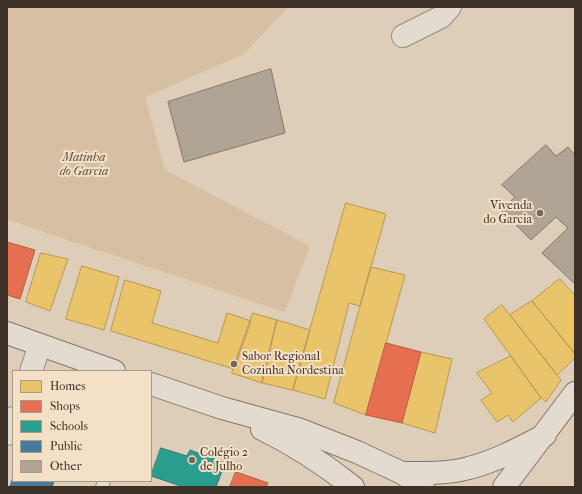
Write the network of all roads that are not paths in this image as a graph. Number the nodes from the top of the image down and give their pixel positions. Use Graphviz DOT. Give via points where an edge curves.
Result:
graph roads {
  1 [pos="450,7"];
  2 [pos="403,36"];
  3 [pos="7,333"];
  4 [pos="40,345"];
  5 [pos="31,370"];
  6 [pos="111,370"];
  7 [pos="152,384"];
  8 [pos="575,393"];
  9 [pos="222,408"];
  10 [pos="12,421"];
  11 [pos="7,434"];
  12 [pos="544,435"];
  13 [pos="402,473"];
  14 [pos="353,487"];
  15 [pos="423,487"];
  16 [pos="504,487"];
  1 -- 2 [label="main road" via="441,17"];
  3 -- 4 [label="main road"];
  4 -- 5 [label="main road"];
  4 -- 6 [label="main road"];
  7 -- 9 [label="main road"];
  8 -- 12 [label="main road"];
  9 -- 13 [label="main road" via="298,429"];
  9 -- 14 [label="main road" via="291,444"];
  10 -- 11 [label="main road"];
  12 -- 13 [label="main road" via="500,457 467,469 435,473"];
  12 -- 16 [label="main road"];
  13 -- 15 [label="main road"];
}
